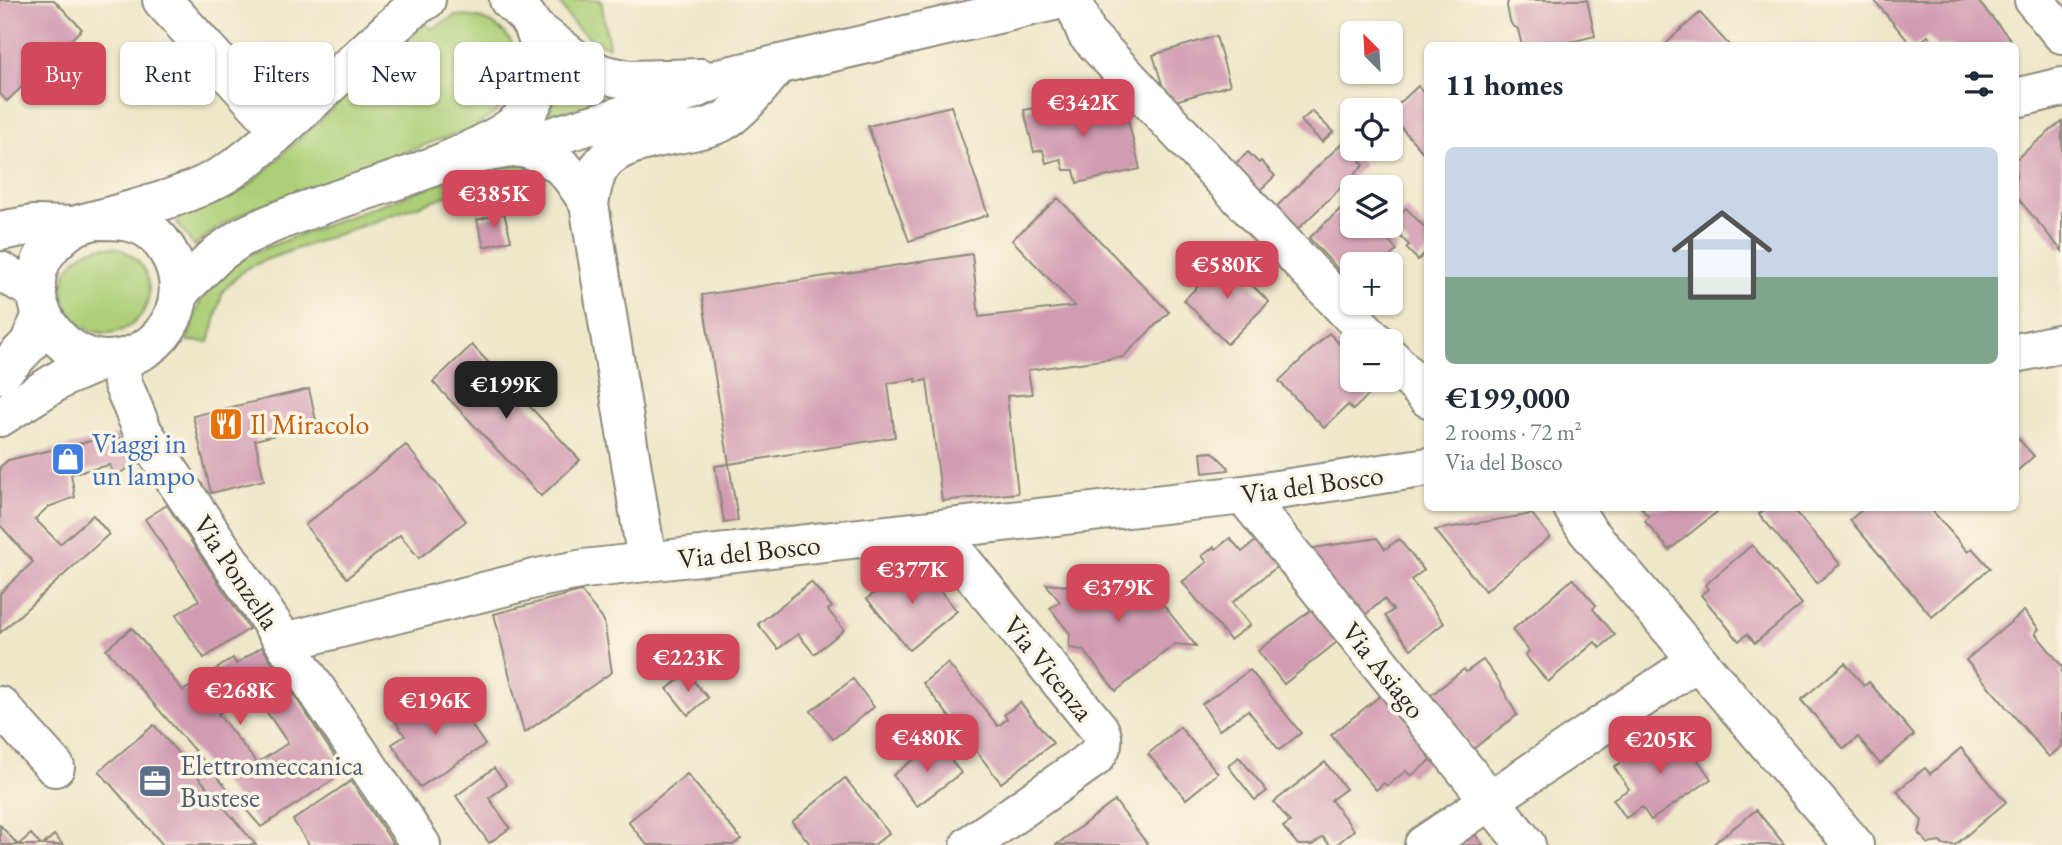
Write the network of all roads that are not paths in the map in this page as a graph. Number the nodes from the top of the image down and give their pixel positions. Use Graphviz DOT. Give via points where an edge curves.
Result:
graph roads {
  1 [pos="162,0"];
  2 [pos="1058,0"];
  3 [pos="1073,0"];
  4 [pos="2034,0"];
  5 [pos="420,2"];
  6 [pos="524,11"];
  7 [pos="2062,34"];
  8 [pos="778,65"];
  9 [pos="724,77"];
  10 [pos="2062,87"];
  11 [pos="2019,97"];
  12 [pos="280,130"];
  13 [pos="517,147"];
  14 [pos="454,159"];
  15 [pos="589,204"];
  16 [pos="87,223"];
  17 [pos="0,231"];
  18 [pos="0,271"];
  19 [pos="180,291"];
  20 [pos="40,304"];
  21 [pos="1364,329"];
  22 [pos="2062,344"];
  23 [pos="2019,352"];
  24 [pos="111,360"];
  25 [pos="1403,371"];
  26 [pos="0,374"];
  27 [pos="1424,393"];
  28 [pos="0,417"];
  29 [pos="1424,468"];
  30 [pos="1244,495"];
  31 [pos="1575,511"];
  32 [pos="937,530"];
  33 [pos="646,562"];
  34 [pos="285,642"];
  35 [pos="1697,661"];
  36 [pos="0,706"];
  37 [pos="55,767"];
  38 [pos="1488,800"];
  39 [pos="421,845"];
  40 [pos="970,845"];
  41 [pos="1424,845"];
  42 [pos="1526,845"];
  43 [pos="1854,845"];
  1 -- 12 [label="street"];
  2 -- 8 [label="street"];
  3 -- 21 [label="street" via="1087,34"];
  4 -- 7 [label="street"];
  5 -- 12 [label="street"];
  6 -- 9 [label="street" via="586,66 610,77"];
  6 -- 14 [label="street" via="540,42 544,65 530,107 509,129"];
  8 -- 9 [label="street"];
  8 -- 15 [label="street" via="720,123 617,151 598,170"];
  9 -- 13 [label="street" via="651,107"];
  10 -- 11 [label="street"];
  12 -- 16 [label="street" via="216,179 178,196"];
  13 -- 14 [label="street"];
  13 -- 15 [label="street" via="540,152 559,164"];
  14 -- 19 [label="street" via="249,233 219,253"];
  15 -- 33 [label="street"];
  16 -- 17 [label="street"];
  16 -- 19 [label="street" via="130,222 156,236 174,263"];
  16 -- 20 [label="street" via="46,253 37,272"];
  18 -- 20 [label="street"];
  19 -- 24 [label="street" via="173,317 156,342 132,356"];
  20 -- 24 [label="street" via="64,345 86,357"];
  20 -- 26 [label="street" via="29,344"];
  22 -- 23 [label="street"];
  24 -- 28 [label="street" via="65,377"];
  24 -- 34 [label="street, Via Ponzella" via="143,432"];
  25 -- 27 [label="street"];
  29 -- 30 [label="street, Via del Bosco"];
  30 -- 32 [label="street, Via del Bosco"];
  30 -- 38 [label="street, Via Asiago"];
  31 -- 35 [label="street"];
  32 -- 33 [label="street, Via del Bosco"];
  32 -- 40 [label="street, Via Vicenza" via="1099,729 1103,740 1094,758"];
  33 -- 34 [label="street, Via del Bosco" via="549,575"];
  34 -- 39 [label="street, Via Ponzella"];
  35 -- 38 [label="street"];
  35 -- 43 [label="street"];
  36 -- 37 [label="street"];
  38 -- 41 [label="street"];
  38 -- 42 [label="street, Via Asiago"];
}
